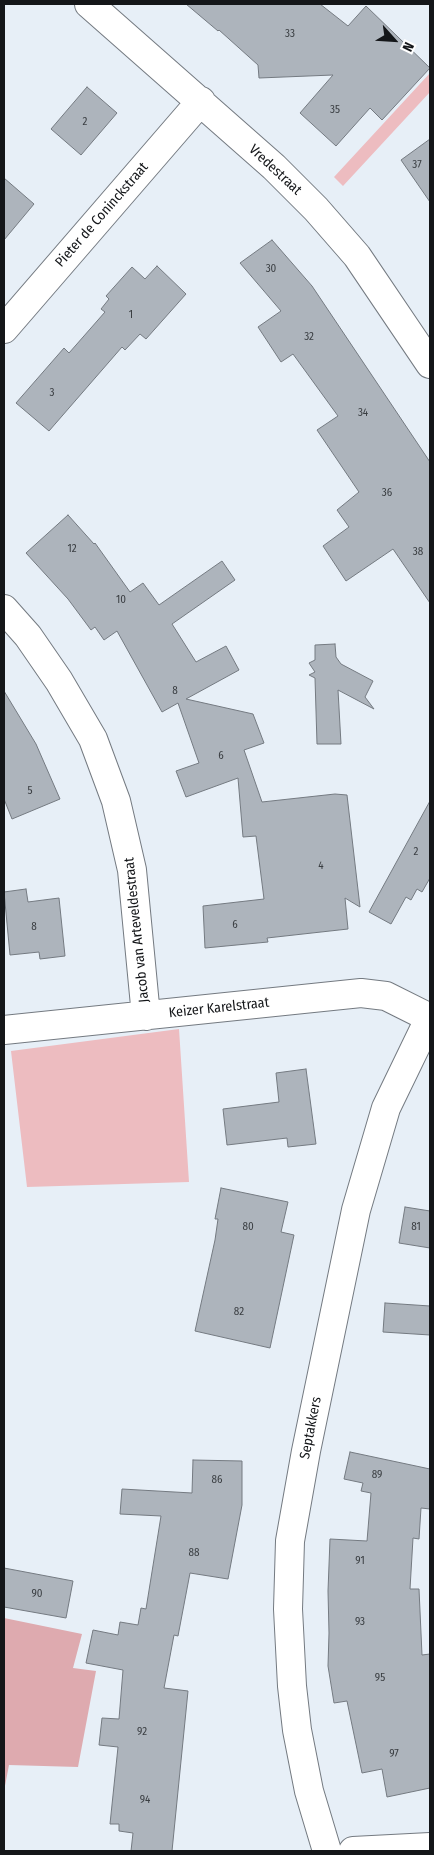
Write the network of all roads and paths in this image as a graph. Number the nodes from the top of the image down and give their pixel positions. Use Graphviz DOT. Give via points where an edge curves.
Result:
graph roads {
  1 [pos="89,4"];
  2 [pos="201,101"];
  3 [pos="4,329"];
  4 [pos="430,364"];
  5 [pos="4,609"];
  6 [pos="146,1016"];
  7 [pos="430,1018"];
  8 [pos="4,1030"];
  9 [pos="430,1847"];
  10 [pos="327,1851"];
  11 [pos="354,1851"];
  1 -- 2 [label="street, Vredestraat"];
  2 -- 3 [label="street, Pieter de Coninckstraat"];
  2 -- 4 [label="street, Vredestraat" via="274,167 357,256"];
  5 -- 6 [label="street, Jacob van Arteveldestraat" via="28,636 59,681 93,739 116,801 132,870"];
  6 -- 7 [label="street, Keizer Karelstraat" via="361,993 386,996"];
  6 -- 8 [label="street, Keizer Karelstraat"];
  7 -- 10 [label="street, Septakkers" via="386,1108 356,1210 290,1542 288,1609 297,1730 309,1791"];
  9 -- 11 [label="street"];
}
